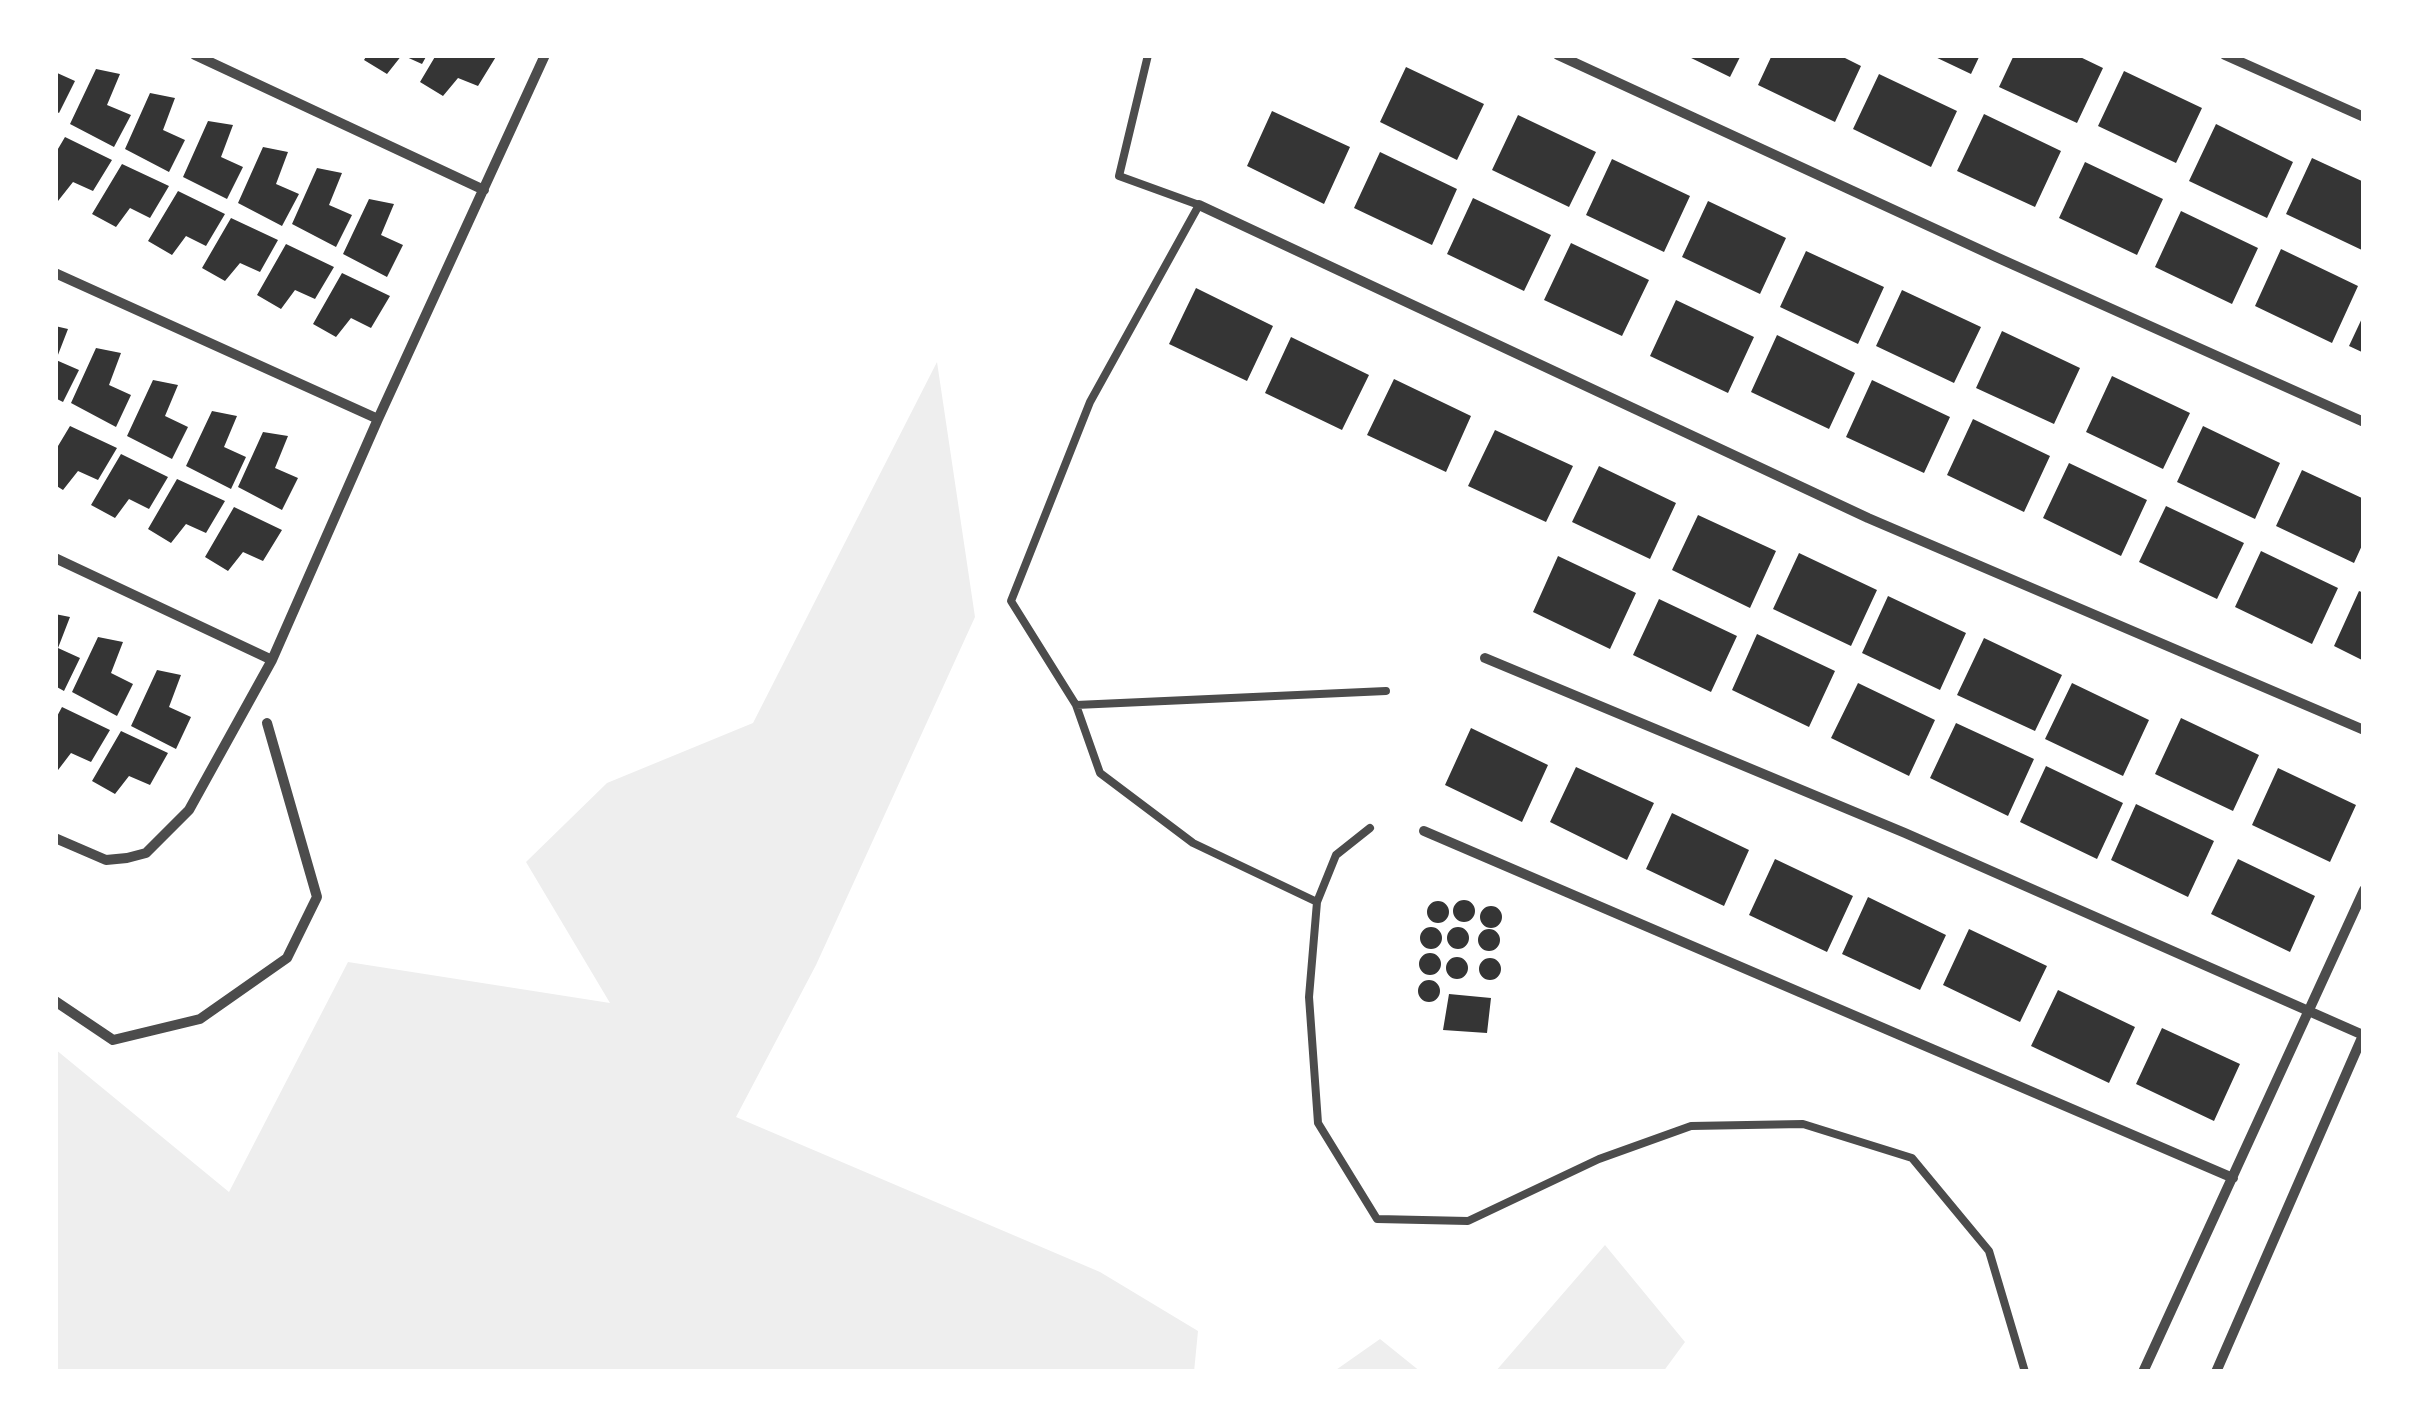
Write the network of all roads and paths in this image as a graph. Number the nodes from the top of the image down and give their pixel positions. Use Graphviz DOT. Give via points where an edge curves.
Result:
graph roads {
  1 [pos="195,55"];
  2 [pos="545,55"];
  3 [pos="1148,55"];
  4 [pos="1558,55"];
  5 [pos="2225,55"];
  6 [pos="2364,117"];
  7 [pos="484,190"];
  8 [pos="1199,204"];
  9 [pos="55,274"];
  10 [pos="378,419"];
  11 [pos="2364,422"];
  12 [pos="55,558"];
  13 [pos="1485,658"];
  14 [pos="272,660"];
  15 [pos="1386,691"];
  16 [pos="1076,704"];
  17 [pos="268,723"];
  18 [pos="2364,730"];
  19 [pos="1370,828"];
  20 [pos="1424,831"];
  21 [pos="55,838"];
  22 [pos="2364,890"];
  23 [pos="1317,902"];
  24 [pos="55,1001"];
  25 [pos="2309,1014"];
  26 [pos="2364,1034"];
  27 [pos="2233,1178"];
  28 [pos="2024,1372"];
  29 [pos="2143,1372"];
  30 [pos="2216,1372"];
  1 -- 7 [label="street"];
  2 -- 7 [label="street"];
  3 -- 8 [label="lane" via="1120,176"];
  4 -- 11 [label="street"];
  5 -- 6 [label="street"];
  7 -- 10 [label="street"];
  8 -- 16 [label="lane" via="1090,402 1011,601"];
  8 -- 18 [label="street" via="1868,518"];
  9 -- 10 [label="street"];
  10 -- 14 [label="street"];
  12 -- 14 [label="street"];
  13 -- 25 [label="street" via="1905,833"];
  14 -- 21 [label="street" via="189,810 146,853 106,860"];
  15 -- 16 [label="lane"];
  16 -- 23 [label="lane" via="1100,773 1193,843"];
  17 -- 24 [label="street" via="317,897 287,958 200,1019 114,1040"];
  19 -- 23 [label="lane" via="1336,856"];
  20 -- 27 [label="street"];
  22 -- 25 [label="street"];
  23 -- 28 [label="lane" via="1309,997 1318,1124 1377,1220 1468,1221 1599,1159 1691,1126 1803,1124 1912,1158 1989,1251"];
  25 -- 26 [label="street"];
  25 -- 27 [label="street"];
  26 -- 30 [label="street"];
  27 -- 29 [label="street"];
}
